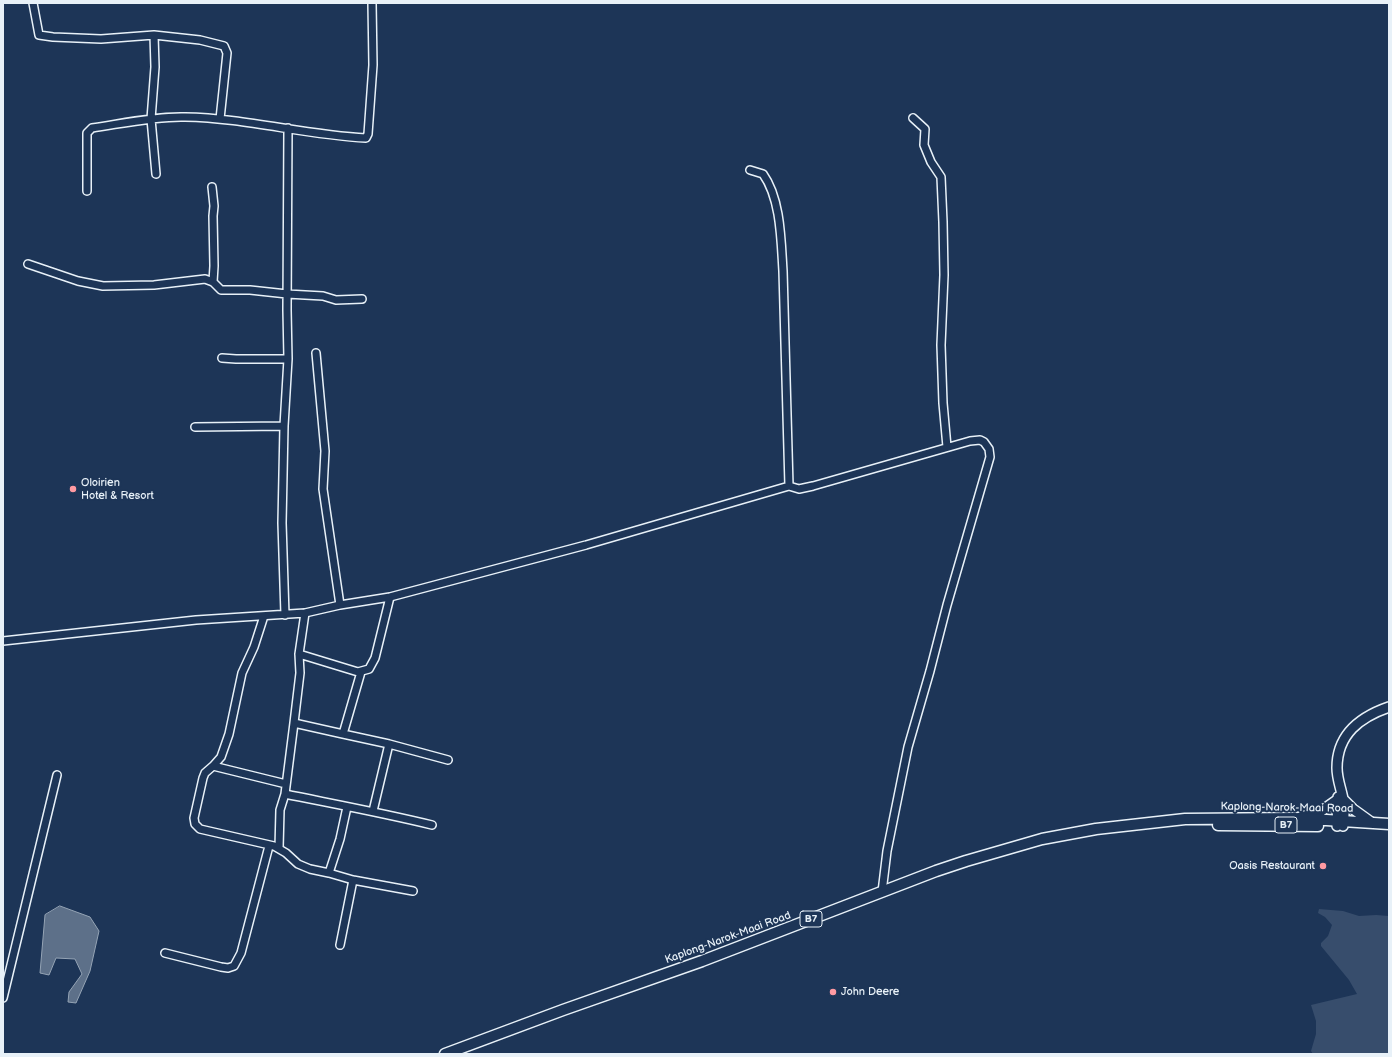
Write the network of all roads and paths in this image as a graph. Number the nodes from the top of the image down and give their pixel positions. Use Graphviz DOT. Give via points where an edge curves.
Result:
graph roads {
  1 [pos="33,3"];
  2 [pos="372,3"];
  3 [pos="154,36"];
  4 [pos="913,118"];
  5 [pos="151,119"];
  6 [pos="220,119"];
  7 [pos="288,128"];
  8 [pos="750,170"];
  9 [pos="156,174"];
  10 [pos="212,187"];
  11 [pos="87,191"];
  12 [pos="28,264"];
  13 [pos="213,282"];
  14 [pos="287,294"];
  15 [pos="362,298"];
  16 [pos="316,353"];
  17 [pos="222,358"];
  18 [pos="288,359"];
  19 [pos="284,426"];
  20 [pos="195,427"];
  21 [pos="947,447"];
  22 [pos="789,486"];
  23 [pos="390,597"];
  24 [pos="340,605"];
  25 [pos="305,613"];
  26 [pos="285,615"];
  27 [pos="264,616"];
  28 [pos="3,641"];
  29 [pos="299,654"];
  30 [pos="361,672"];
  31 [pos="1389,707"];
  32 [pos="294,723"];
  33 [pos="343,734"];
  34 [pos="389,744"];
  35 [pos="448,760"];
  36 [pos="213,766"];
  37 [pos="57,775"];
  38 [pos="286,784"];
  39 [pos="285,794"];
  40 [pos="1340,799"];
  41 [pos="347,807"];
  42 [pos="373,811"];
  43 [pos="1295,818"];
  44 [pos="1185,819"];
  45 [pos="1371,822"];
  46 [pos="1340,823"];
  47 [pos="1389,824"];
  48 [pos="432,825"];
  49 [pos="1389,829"];
  50 [pos="269,846"];
  51 [pos="279,848"];
  52 [pos="330,873"];
  53 [pos="353,880"];
  54 [pos="413,892"];
  55 [pos="882,892"];
  56 [pos="340,946"];
  57 [pos="165,954"];
  58 [pos="3,998"];
  59 [pos="445,1054"];
  1 -- 3 [label="street" via="39,34 101,39"];
  2 -- 7 [label="street" via="373,65 366,138"];
  3 -- 5 [label="street" via="155,67"];
  3 -- 6 [label="street" via="200,40 224,46 227,52"];
  4 -- 21 [label="street" via="925,129 924,144 931,162 941,177 944,275 941,360"];
  5 -- 6 [label="street" via="184,116"];
  5 -- 9 [label="street"];
  5 -- 11 [label="street" via="92,128 87,133"];
  6 -- 7 [label="street"];
  7 -- 14 [label="street"];
  8 -- 22 [label="street" via="763,174 772,190 781,237"];
  10 -- 13 [label="street"];
  12 -- 13 [label="street" via="78,281 103,286 154,285 204,279"];
  13 -- 14 [label="street" via="221,290"];
  14 -- 15 [label="street" via="323,296 336,300"];
  14 -- 18 [label="street"];
  16 -- 24 [label="street" via="325,451 323,489"];
  17 -- 18 [label="street"];
  18 -- 19 [label="street"];
  19 -- 20 [label="street"];
  19 -- 26 [label="street" via="282,522"];
  21 -- 22 [label="street" via="813,486 799,489"];
  21 -- 55 [label="street" via="980,440 987,446 990,457 908,747 887,851"];
  22 -- 23 [label="street" via="593,543"];
  23 -- 24 [label="street"];
  23 -- 30 [label="street" via="372,665 369,670"];
  24 -- 25 [label="street"];
  25 -- 26 [label="street"];
  25 -- 29 [label="street"];
  26 -- 27 [label="street"];
  27 -- 28 [label="street" via="196,620"];
  27 -- 36 [label="street" via="242,673 229,734 221,757"];
  29 -- 30 [label="street"];
  29 -- 32 [label="street" via="300,673"];
  30 -- 33 [label="street"];
  31 -- 40 [label="main road" via="1363,719 1347,734 1338,754"];
  32 -- 33 [label="street"];
  32 -- 38 [label="street"];
  33 -- 34 [label="street"];
  34 -- 35 [label="street"];
  34 -- 42 [label="street"];
  36 -- 38 [label="street"];
  36 -- 50 [label="street" via="203,778 194,818 196,826"];
  37 -- 58 [label="street"];
  38 -- 39 [label="street"];
  39 -- 41 [label="street"];
  39 -- 51 [label="street" via="280,810"];
  40 -- 43 [label="main road" via="1320,812"];
  40 -- 45 [label="main road"];
  40 -- 46 [label="main road"];
  41 -- 42 [label="street"];
  41 -- 52 [label="street"];
  42 -- 48 [label="street"];
  43 -- 44 [label="highway, Kaplong-Narok-Maai Road / B7"];
  43 -- 46 [label="highway, Kaplong-Narok-Maai Road / B7"];
  44 -- 46 [label="highway, Kaplong-Narok-Maai Road / B7" via="1203,824"];
  44 -- 55 [label="highway, Kaplong-Narok-Maai Road / B7" via="1096,829 1042,839 966,861"];
  45 -- 46 [label="highway, Kaplong-Narok-Maai Road / B7"];
  45 -- 47 [label="highway, Kaplong-Narok-Maai Road / B7"];
  46 -- 49 [label="highway, Kaplong-Narok-Maai Road / B7"];
  50 -- 51 [label="street"];
  50 -- 57 [label="street" via="241,953 234,966 221,967"];
  51 -- 52 [label="street" via="304,867"];
  52 -- 53 [label="street"];
  53 -- 54 [label="street"];
  53 -- 56 [label="street"];
  55 -- 59 [label="highway, Kaplong-Narok-Maai Road / B7" via="702,961"];
}
